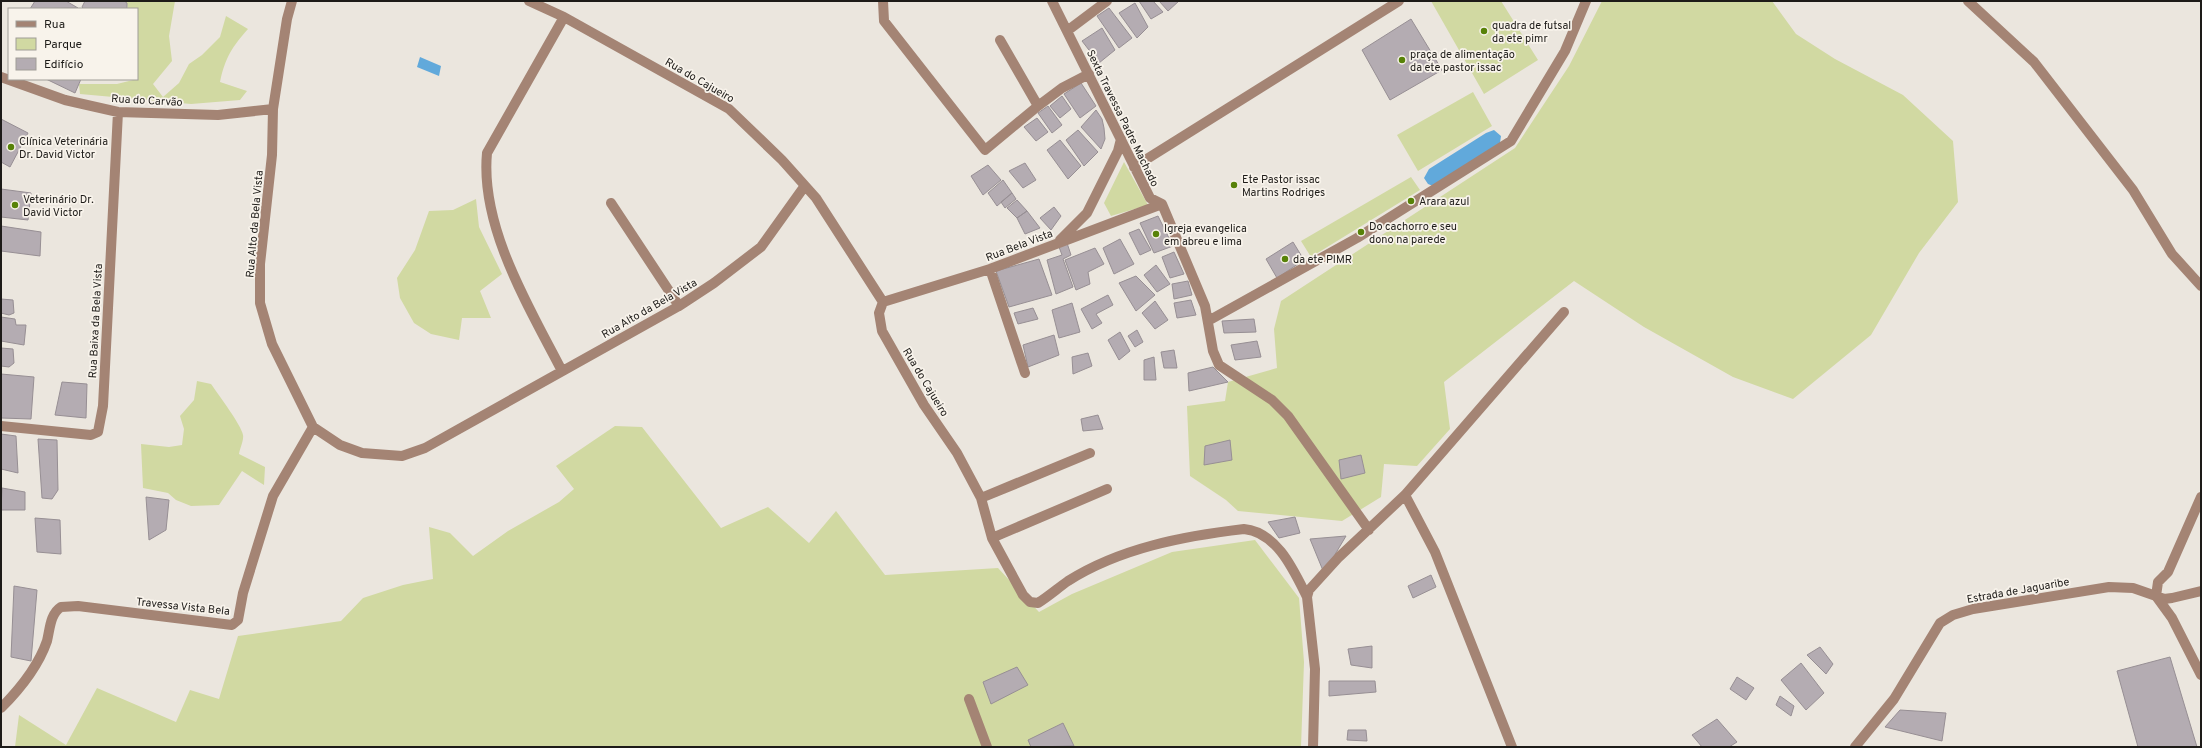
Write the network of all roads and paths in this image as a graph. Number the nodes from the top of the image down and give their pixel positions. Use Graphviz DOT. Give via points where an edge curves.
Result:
graph roads {
  1 [pos="292,1"];
  2 [pos="529,1"];
  3 [pos="884,1"];
  4 [pos="1052,1"];
  5 [pos="1107,1"];
  6 [pos="1399,1"];
  7 [pos="1586,1"];
  8 [pos="1968,1"];
  9 [pos="564,17"];
  10 [pos="1067,31"];
  11 [pos="1000,40"];
  12 [pos="1089,74"];
  13 [pos="9,80"];
  14 [pos="1038,106"];
  15 [pos="273,109"];
  16 [pos="118,112"];
  17 [pos="1121,139"];
  18 [pos="1134,167"];
  19 [pos="804,187"];
  20 [pos="611,203"];
  21 [pos="1162,204"];
  22 [pos="1056,244"];
  23 [pos="990,269"];
  24 [pos="2201,286"];
  25 [pos="884,302"];
  26 [pos="679,306"];
  27 [pos="1564,312"];
  28 [pos="1208,320"];
  29 [pos="562,371"];
  30 [pos="1025,373"];
  31 [pos="1,426"];
  32 [pos="313,427"];
  33 [pos="1090,453"];
  34 [pos="1107,488"];
  35 [pos="1405,495"];
  36 [pos="2201,497"];
  37 [pos="982,498"];
  38 [pos="1369,530"];
  39 [pos="992,538"];
  40 [pos="2201,591"];
  41 [pos="2156,596"];
  42 [pos="1308,597"];
  43 [pos="2201,675"];
  44 [pos="969,699"];
  45 [pos="1,708"];
  46 [pos="986,747"];
  47 [pos="1313,747"];
  48 [pos="1512,747"];
  49 [pos="1855,747"];
  1 -- 15 [label="street, Rua Alto da Bela Vista" via="286,19"];
  2 -- 9 [label="street, Rua do Cajueiro"];
  3 -- 14 [label="street" via="884,21 985,150"];
  4 -- 10 [label="street, Sexta Travessa Padre Machado"];
  5 -- 10 [label="street"];
  6 -- 18 [label="street"];
  7 -- 28 [label="street" via="1565,51 1511,141 1357,238"];
  8 -- 24 [label="street" via="2034,62 2133,190 2172,254"];
  9 -- 19 [label="street, Rua do Cajueiro" via="730,109 782,160"];
  9 -- 29 [label="street" via="487,153 485,173 497,230 520,289"];
  10 -- 12 [label="street, Sexta Travessa Padre Machado"];
  11 -- 14 [label="street"];
  12 -- 14 [label="street" via="1062,88"];
  12 -- 17 [label="street, Sexta Travessa Padre Machado"];
  13 -- 16 [label="street, Rua do Carvão" via="65,100"];
  15 -- 16 [label="street, Rua do Carvão" via="218,115"];
  15 -- 32 [label="street, Rua Alto da Bela Vista" via="272,155 260,264 260,303 272,344"];
  16 -- 31 [label="street, Rua Baixa da Bela Vista" via="102,406 98,432 91,435"];
  17 -- 18 [label="street, Sexta Travessa Padre Machado"];
  17 -- 22 [label="street" via="1116,156 1087,213"];
  18 -- 21 [label="street, Sexta Travessa Padre Machado" via="1150,198"];
  19 -- 25 [label="street, Rua do Cajueiro" via="816,198"];
  19 -- 26 [label="street, Rua Alto da Bela Vista" via="761,247"];
  20 -- 26 [label="street"];
  21 -- 22 [label="street, Rua Bela Vista"];
  21 -- 28 [label="street, Sexta Travessa Padre Machado" via="1205,306"];
  22 -- 23 [label="street, Rua Bela Vista"];
  23 -- 25 [label="street, Rua Bela Vista"];
  23 -- 30 [label="street"];
  25 -- 37 [label="street, Rua do Cajueiro" via="879,313 882,331"];
  26 -- 29 [label="street, Rua Alto da Bela Vista"];
  27 -- 35 [label="street"];
  28 -- 38 [label="street, Sexta Travessa Padre Machado" via="1213,351 1219,365 1272,400 1288,416"];
  29 -- 32 [label="street, Rua Alto da Bela Vista" via="425,448 402,456 362,453 340,445"];
  32 -- 45 [label="street, Travessa Vista Bela" via="273,496 242,593 238,620 232,625 86,607 61,607 54,614 47,641 29,676"];
  33 -- 37 [label="street"];
  34 -- 39 [label="street"];
  35 -- 38 [label="street"];
  35 -- 48 [label="street" via="1436,552"];
  36 -- 41 [label="street" via="2168,572 2158,582"];
  37 -- 39 [label="street, Rua do Cajueiro"];
  38 -- 42 [label="street" via="1339,556 1310,590"];
  39 -- 42 [label="street, Rua do Cajueiro" via="1023,595 1030,602 1038,603 1068,581 1115,558 1190,535 1244,529 1253,530 1277,548 1290,564"];
  40 -- 41 [label="street, Estrada de Jaguaribe" via="2172,598"];
  41 -- 43 [label="street" via="2172,618"];
  41 -- 49 [label="street, Estrada de Jaguaribe" via="2133,588 2109,587 1973,609 1953,615 1940,623 1894,699"];
  42 -- 47 [label="street" via="1316,669"];
  44 -- 46 [label="street"];
}
